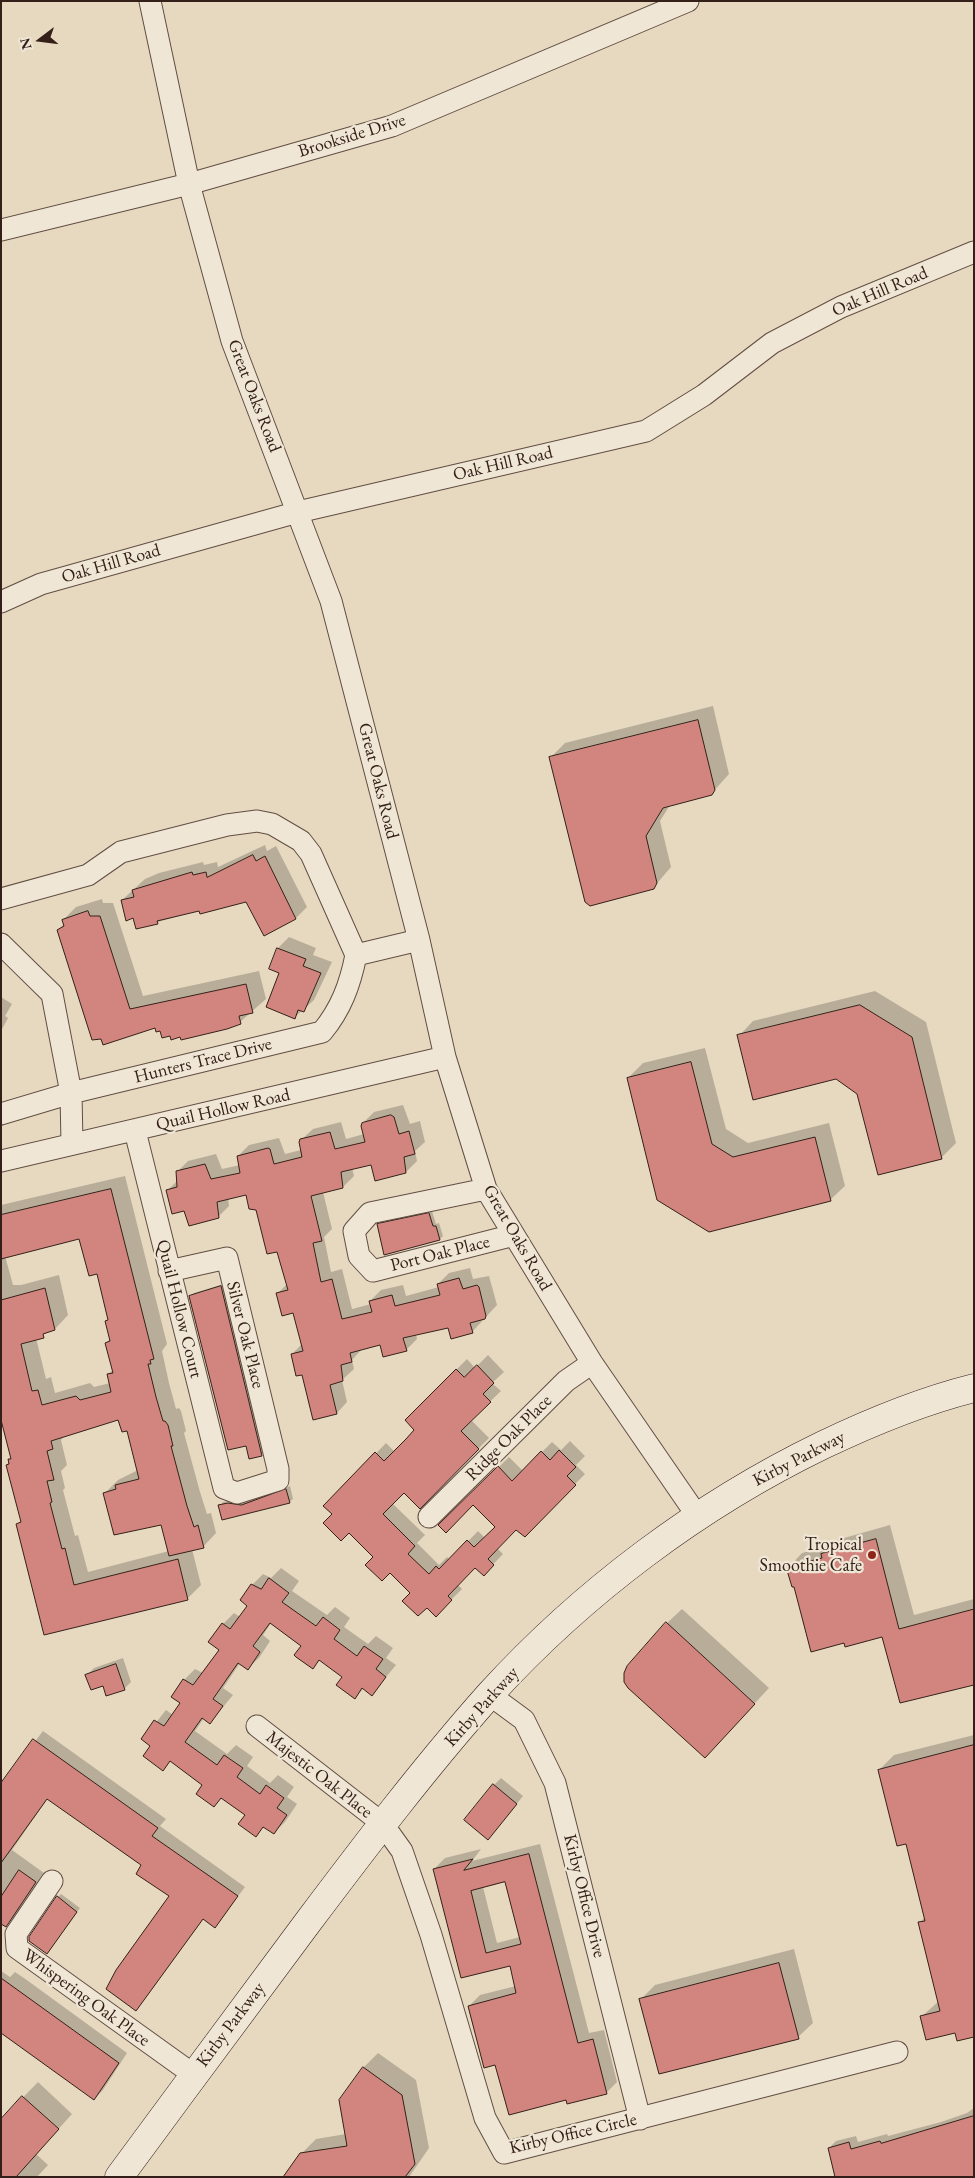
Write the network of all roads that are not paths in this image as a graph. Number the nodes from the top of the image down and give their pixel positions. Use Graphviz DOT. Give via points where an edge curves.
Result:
graph roads {
  1 [pos="150,1"];
  2 [pos="688,1"];
  3 [pos="189,184"];
  4 [pos="1,230"];
  5 [pos="974,252"];
  6 [pos="298,512"];
  7 [pos="1,602"];
  8 [pos="1,899"];
  9 [pos="419,940"];
  10 [pos="1,944"];
  11 [pos="356,955"];
  12 [pos="445,1057"];
  13 [pos="71,1093"];
  14 [pos="1,1114"];
  15 [pos="135,1131"];
  16 [pos="72,1144"];
  17 [pos="1,1162"];
  18 [pos="486,1189"];
  19 [pos="514,1235"];
  20 [pos="169,1271"];
  21 [pos="592,1363"];
  22 [pos="974,1388"];
  23 [pos="224,1488"];
  24 [pos="430,1517"];
  25 [pos="698,1517"];
  26 [pos="490,1695"];
  27 [pos="257,1726"];
  28 [pos="382,1823"];
  29 [pos="52,1881"];
  30 [pos="897,2052"];
  31 [pos="194,2075"];
  32 [pos="640,2119"];
  33 [pos="119,2177"];
  1 -- 3 [label="street, Great Oaks Road"];
  2 -- 3 [label="street, Brookside Drive" via="392,126"];
  3 -- 4 [label="street, Brookside Drive"];
  3 -- 6 [label="street, Great Oaks Road" via="232,341"];
  5 -- 6 [label="street, Oak Hill Road" via="841,308 772,343 704,395 646,431"];
  6 -- 7 [label="street, Oak Hill Road" via="40,584"];
  6 -- 9 [label="street, Great Oaks Road" via="331,601"];
  8 -- 11 [label="street" via="88,875 121,852 257,821 272,824 302,842 311,854"];
  9 -- 11 [label="street"];
  9 -- 12 [label="street, Great Oaks Road"];
  10 -- 13 [label="street" via="52,994"];
  11 -- 13 [label="street, Hunters Trace Drive" via="347,991 336,1015 322,1032"];
  12 -- 15 [label="street, Quail Hollow Road"];
  12 -- 18 [label="street, Great Oaks Road"];
  13 -- 14 [label="street, Hunters Trace Drive"];
  13 -- 16 [label="street"];
  15 -- 16 [label="street, Quail Hollow Road"];
  15 -- 20 [label="street, Quail Hollow Court"];
  16 -- 17 [label="street, Quail Hollow Road"];
  18 -- 19 [label="street, Great Oaks Road"];
  18 -- 19 [label="street, Port Oak Place" via="370,1213 354,1231 359,1256 373,1270"];
  19 -- 21 [label="street, Great Oaks Road"];
  20 -- 23 [label="street, Quail Hollow Court"];
  20 -- 23 [label="street, Silver Oak Place" via="226,1258 278,1469 278,1480 237,1493"];
  21 -- 24 [label="street, Ridge Oak Place" via="566,1381"];
  21 -- 25 [label="street, Great Oaks Road"];
  22 -- 25 [label="main road, Kirby Parkway" via="917,1406 846,1435 770,1473"];
  25 -- 26 [label="main road, Kirby Parkway" via="597,1593 538,1645"];
  26 -- 28 [label="main road, Kirby Parkway"];
  26 -- 32 [label="street, Kirby Office Drive" via="524,1720 555,1783"];
  27 -- 28 [label="street, Majestic Oak Place"];
  28 -- 31 [label="main road, Kirby Parkway"];
  28 -- 32 [label="street, Kirby Office Circle" via="402,1851 431,1935 485,2118 504,2154"];
  29 -- 31 [label="street, Whispering Oak Place" via="16,1934 17,1948"];
  30 -- 32 [label="street, Kirby Office Circle"];
  31 -- 33 [label="main road, Kirby Parkway"];
}
